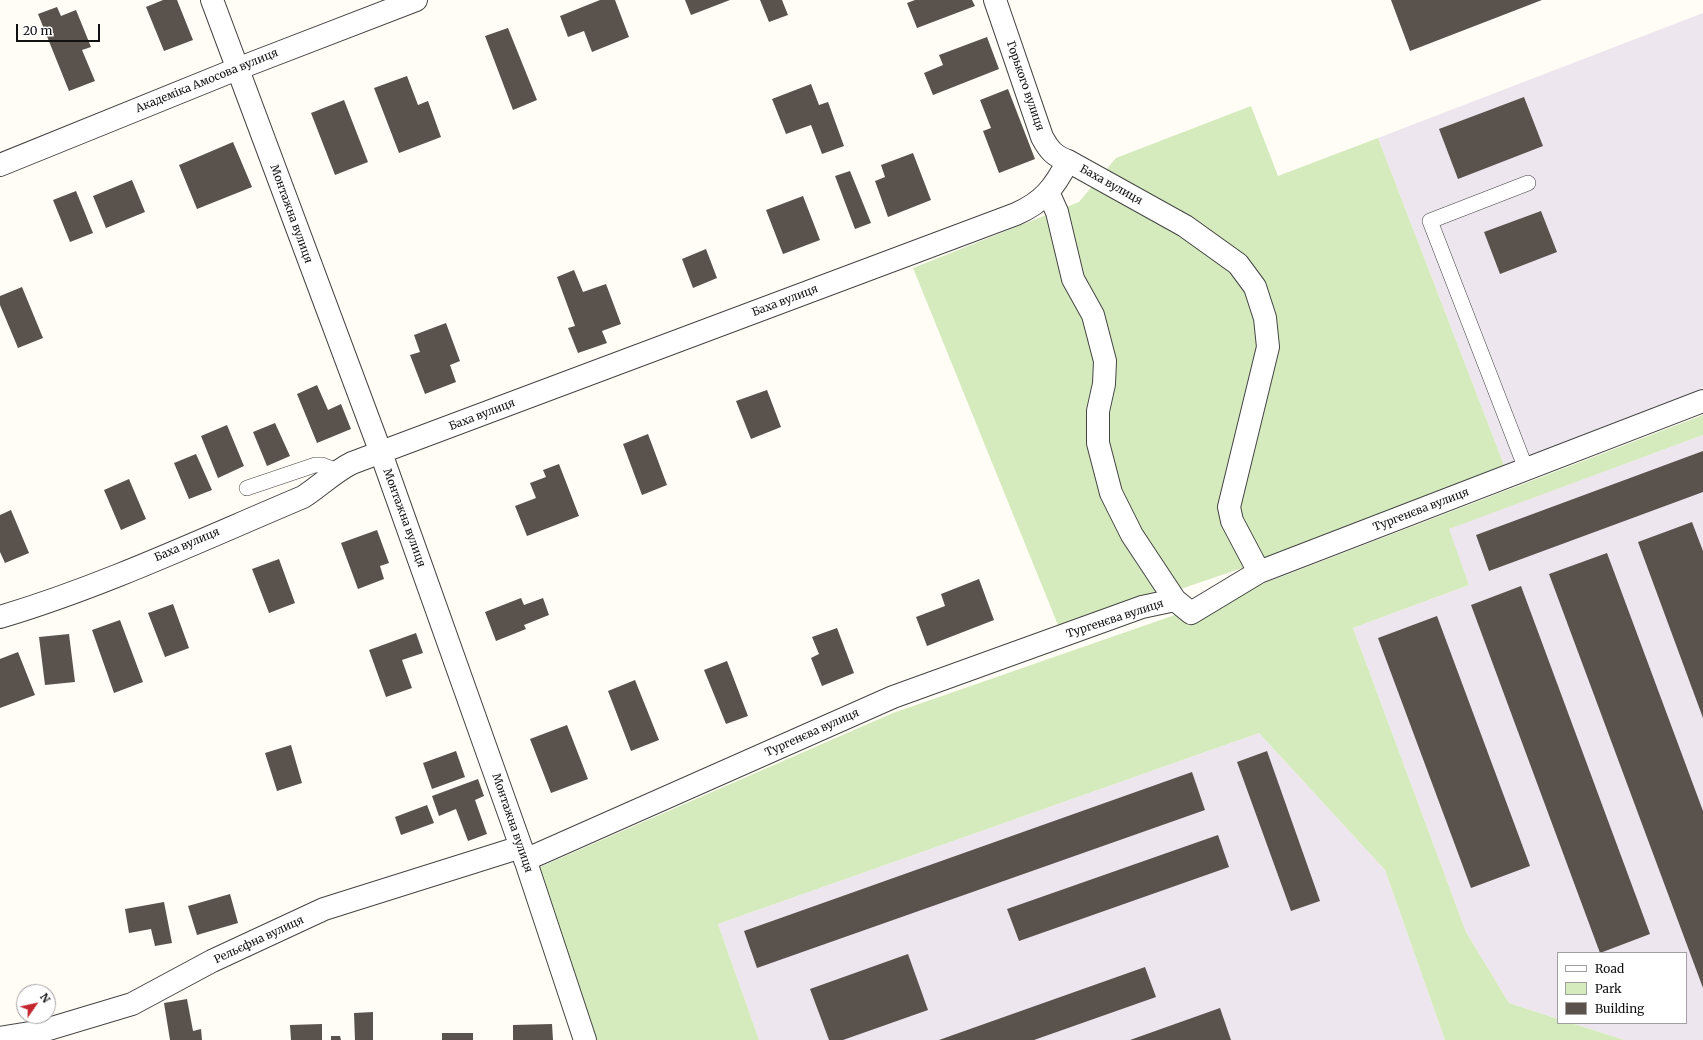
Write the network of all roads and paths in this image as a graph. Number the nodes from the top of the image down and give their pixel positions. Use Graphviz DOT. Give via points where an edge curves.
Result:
graph roads {
  1 [pos="212,0"];
  2 [pos="416,0"];
  3 [pos="995,0"];
  4 [pos="237,68"];
  5 [pos="1068,161"];
  6 [pos="0,166"];
  7 [pos="1528,183"];
  8 [pos="1048,192"];
  9 [pos="1703,401"];
  10 [pos="380,453"];
  11 [pos="1526,469"];
  12 [pos="337,471"];
  13 [pos="247,488"];
  14 [pos="1259,572"];
  15 [pos="1175,600"];
  16 [pos="0,617"];
  17 [pos="523,854"];
  18 [pos="0,1038"];
  19 [pos="585,1040"];
  1 -- 4 [label="street, Монтажна вулиця"];
  2 -- 4 [label="street, Академіка Амосова вулиця"];
  3 -- 5 [label="street, Горького вулиця" via="1042,137 1049,150 1057,157"];
  4 -- 6 [label="street, Академіка Амосова вулиця"];
  4 -- 10 [label="street, Монтажна вулиця"];
  5 -- 8 [label="street, Баха вулиця" via="1056,184"];
  5 -- 14 [label="street, Баха вулиця" via="1185,226 1238,264 1255,287 1265,318 1268,348 1229,507 1232,521"];
  7 -- 11 [label="lane" via="1430,221"];
  8 -- 10 [label="street, Баха вулиця" via="1033,206 1016,214"];
  8 -- 15 [label="street" via="1057,212 1073,279 1093,315 1105,360 1104,384 1098,411 1098,443 1111,493 1132,535"];
  9 -- 11 [label="street, Тургенєва вулиця"];
  10 -- 12 [label="street, Баха вулиця"];
  10 -- 17 [label="street, Монтажна вулиця"];
  11 -- 14 [label="street, Тургенєва вулиця"];
  12 -- 13 [label="lane" via="322,465 314,465"];
  12 -- 16 [label="street, Баха вулиця" via="303,497 82,589"];
  14 -- 15 [label="street, Тургенєва вулиця" via="1191,612"];
  15 -- 17 [label="street, Тургенєва вулиця" via="1142,607 893,697"];
  17 -- 18 [label="street, Рельєфна вулиця" via="324,909 212,961 132,1004 42,1031"];
  17 -- 19 [label="street, Монтажна вулиця"];
}
